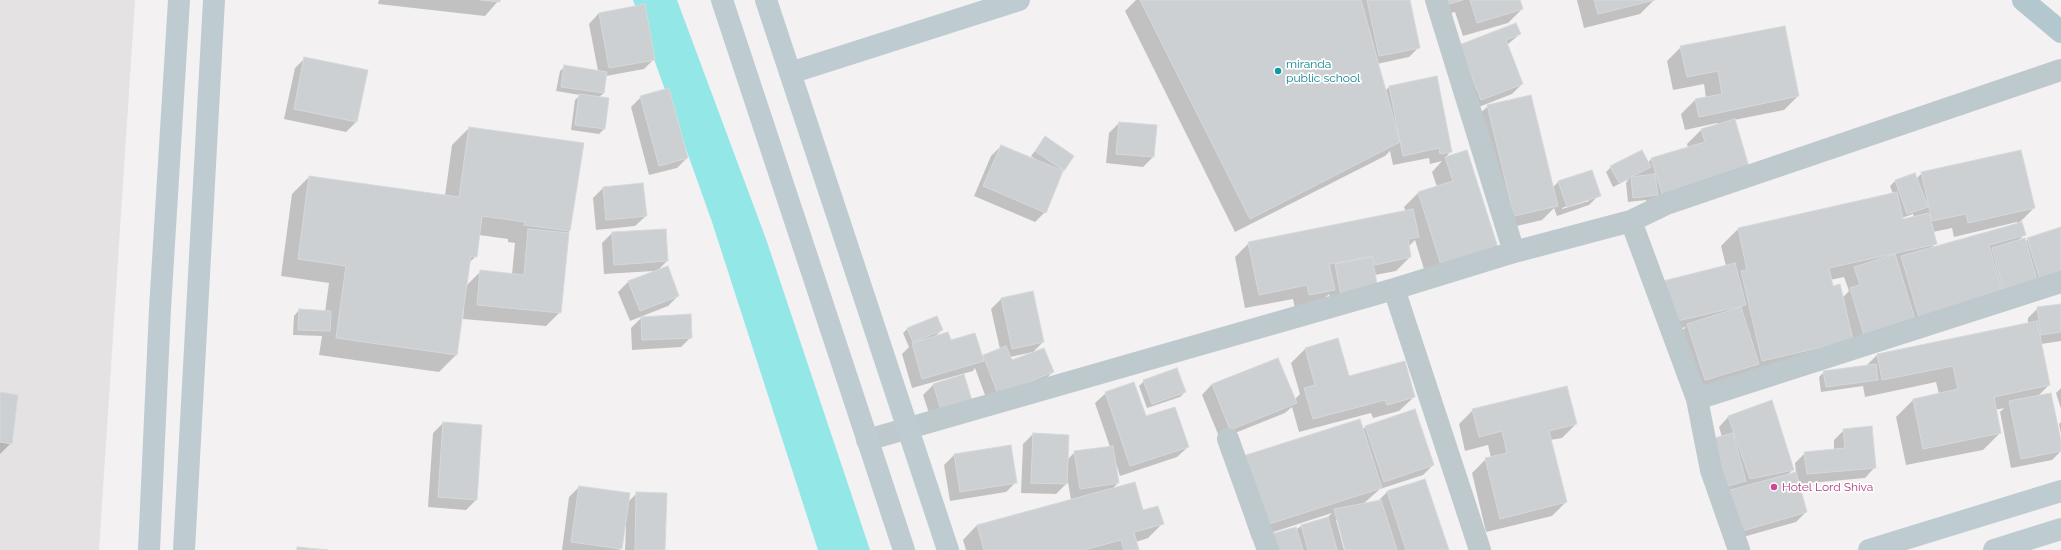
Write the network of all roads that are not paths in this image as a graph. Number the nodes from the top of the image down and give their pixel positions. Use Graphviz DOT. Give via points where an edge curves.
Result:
graph roads {
  1 [pos="179,0"];
  2 [pos="214,0"];
  3 [pos="722,0"];
  4 [pos="766,0"];
  5 [pos="1018,0"];
  6 [pos="1436,0"];
  7 [pos="2023,0"];
  8 [pos="2061,32"];
  9 [pos="2061,70"];
  10 [pos="790,73"];
  11 [pos="1631,221"];
  12 [pos="1514,252"];
  13 [pos="2061,282"];
  14 [pos="1394,289"];
  15 [pos="1697,399"];
  16 [pos="907,428"];
  17 [pos="1228,439"];
  18 [pos="867,440"];
  19 [pos="2061,491"];
  20 [pos="2061,530"];
  21 [pos="150,550"];
  22 [pos="184,550"];
  23 [pos="904,550"];
  24 [pos="948,550"];
  25 [pos="1268,550"];
  26 [pos="1480,550"];
  27 [pos="1739,550"];
  28 [pos="1868,550"];
  29 [pos="1994,550"];
  1 -- 21 [label="street" via="160,309"];
  2 -- 22 [label="street"];
  3 -- 18 [label="street"];
  4 -- 10 [label="street"];
  5 -- 10 [label="street"];
  6 -- 12 [label="street"];
  7 -- 8 [label="main road"];
  9 -- 11 [label="street" via="1666,204"];
  10 -- 16 [label="street"];
  11 -- 12 [label="street"];
  11 -- 15 [label="street"];
  12 -- 14 [label="street"];
  13 -- 15 [label="street"];
  14 -- 16 [label="street"];
  14 -- 26 [label="street"];
  15 -- 27 [label="street" via="1711,470"];
  16 -- 18 [label="street"];
  16 -- 24 [label="street"];
  17 -- 25 [label="street"];
  18 -- 23 [label="street"];
  19 -- 28 [label="street"];
  20 -- 29 [label="street"];
}
